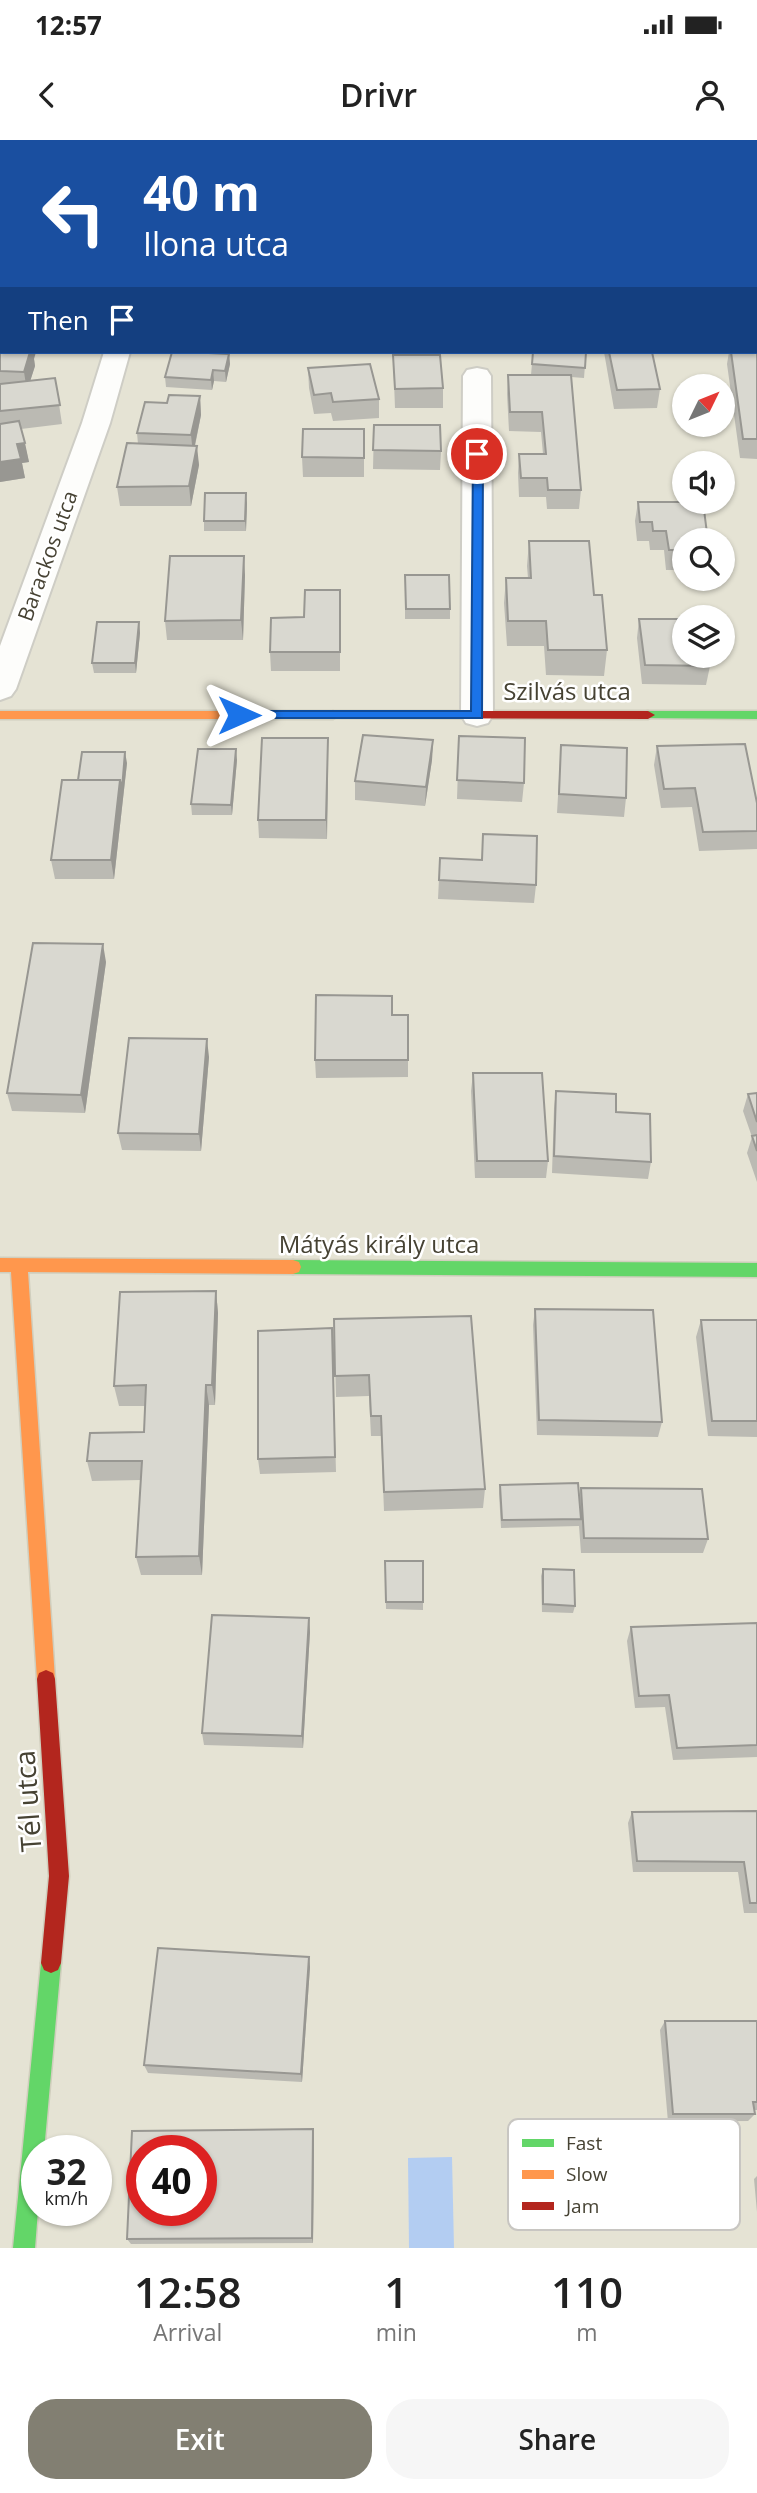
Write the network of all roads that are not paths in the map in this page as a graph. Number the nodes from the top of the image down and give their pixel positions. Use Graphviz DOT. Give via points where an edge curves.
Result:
graph roads {
  1 [pos="116,354"];
  2 [pos="477,376"];
  3 [pos="0,689"];
  4 [pos="0,715"];
  5 [pos="477,715"];
  6 [pos="757,715"];
  7 [pos="0,1265"];
  8 [pos="19,1265"];
  9 [pos="757,1270"];
  10 [pos="24,2248"];
  1 -- 3 [label="street, Barackos utca"];
  2 -- 5 [label="street"];
  4 -- 5 [label="street, Szilvás utca"];
  5 -- 6 [label="street, Szilvás utca"];
  7 -- 8 [label="street, Mátyás király utca"];
  8 -- 9 [label="street, Mátyás király utca"];
  8 -- 10 [label="street, Tél utca" via="60,1876"];
}
